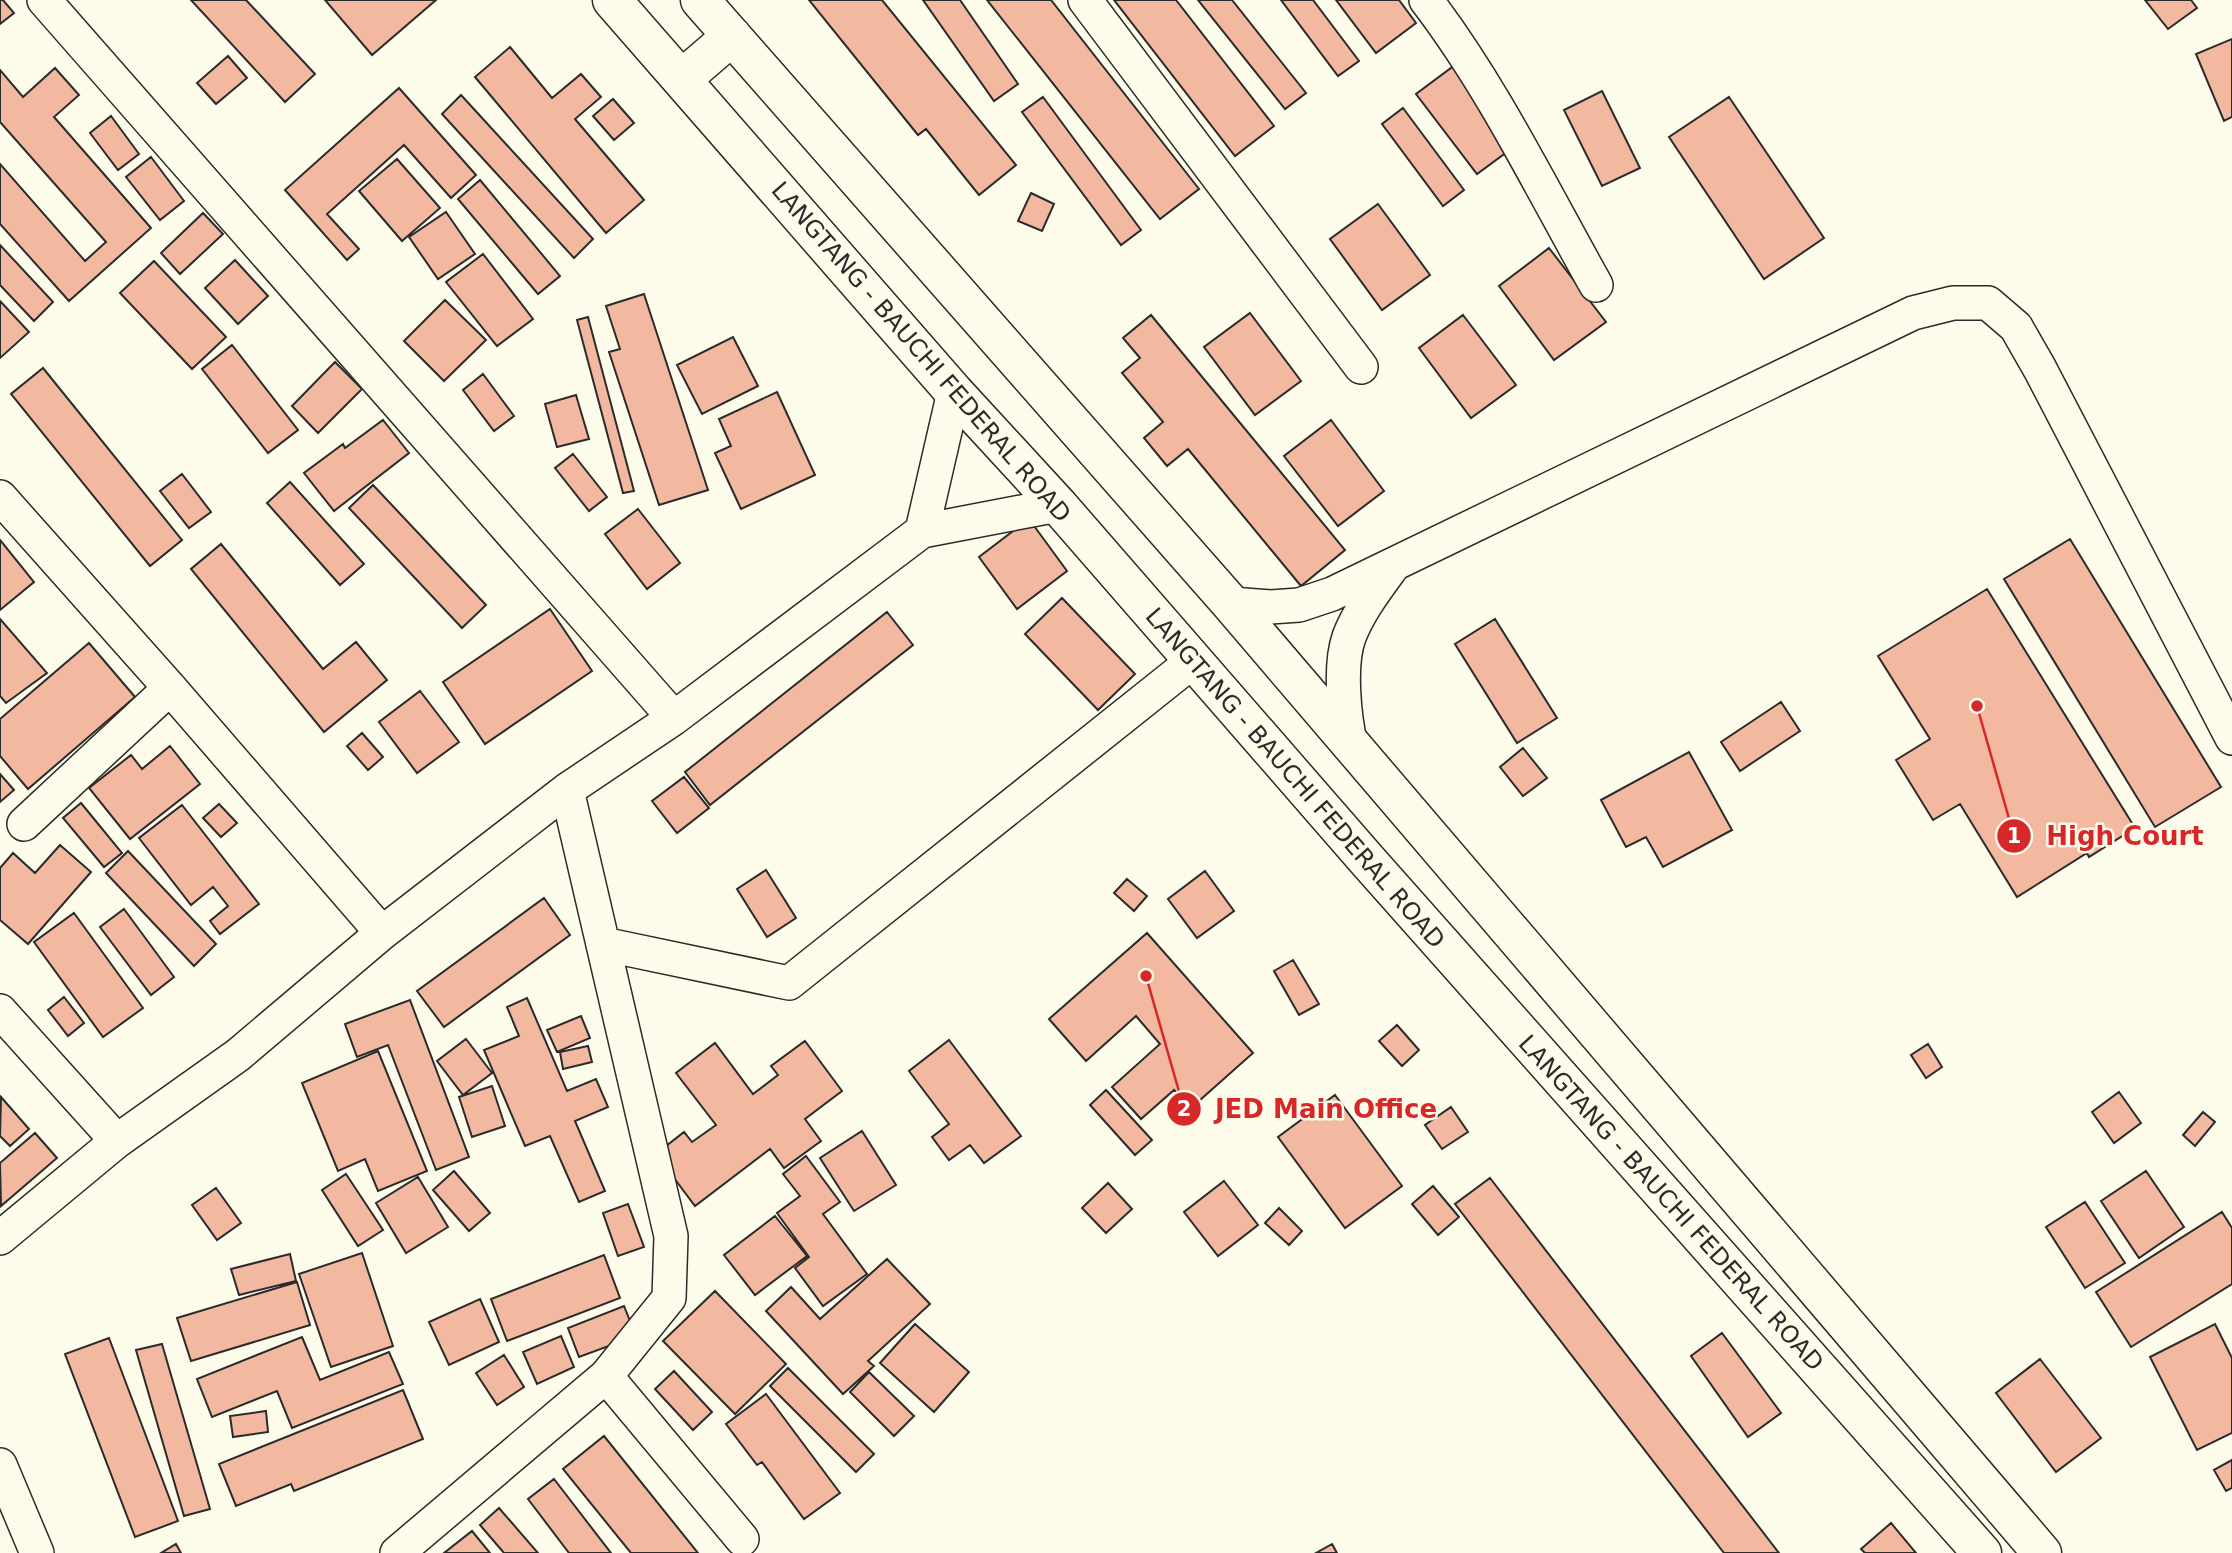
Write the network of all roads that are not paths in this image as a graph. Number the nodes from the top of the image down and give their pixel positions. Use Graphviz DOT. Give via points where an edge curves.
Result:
graph roads {
  1 [pos="44,0"];
  2 [pos="612,0"];
  3 [pos="699,0"];
  4 [pos="1085,0"];
  5 [pos="1426,0"];
  6 [pos="732,36"];
  7 [pos="682,79"];
  8 [pos="1596,285"];
  9 [pos="1361,367"];
  10 [pos="954,392"];
  11 [pos="0,498"];
  12 [pos="1058,505"];
  13 [pos="922,531"];
  14 [pos="1394,565"];
  15 [pos="1231,604"];
  16 [pos="1193,661"];
  17 [pos="170,688"];
  18 [pos="674,718"];
  19 [pos="2232,738"];
  20 [pos="1351,746"];
  21 [pos="567,790"];
  22 [pos="1414,820"];
  23 [pos="24,824"];
  24 [pos="1367,860"];
  25 [pos="382,933"];
  26 [pos="603,944"];
  27 [pos="0,1011"];
  28 [pos="117,1141"];
  29 [pos="0,1238"];
  30 [pos="606,1376"];
  31 [pos="0,1465"];
  32 [pos="742,1539"];
  33 [pos="37,1553"];
  34 [pos="397,1553"];
  35 [pos="1982,1553"];
  36 [pos="2042,1553"];
  1 -- 18 [label="street"];
  2 -- 7 [label="main road, LANGTANG - BAUCHI FEDERAL ROAD"];
  3 -- 6 [label="main road, LANGTANG - BAUCHI FEDERAL ROAD"];
  4 -- 9 [label="street"];
  5 -- 8 [label="street" via="1481,81"];
  6 -- 7 [label="main road"];
  6 -- 15 [label="main road, LANGTANG - BAUCHI FEDERAL ROAD"];
  7 -- 10 [label="main road, LANGTANG - BAUCHI FEDERAL ROAD"];
  10 -- 12 [label="main road, LANGTANG - BAUCHI FEDERAL ROAD"];
  10 -- 13 [label="street"];
  11 -- 17 [label="street"];
  12 -- 13 [label="street"];
  12 -- 16 [label="main road, LANGTANG - BAUCHI FEDERAL ROAD"];
  13 -- 18 [label="street"];
  14 -- 15 [label="street" via="1299,605"];
  14 -- 19 [label="street" via="1913,313 1953,303 1988,303 2016,327 2040,369"];
  14 -- 20 [label="street" via="1363,608 1348,639 1343,681"];
  15 -- 20 [label="main road, LANGTANG - BAUCHI FEDERAL ROAD"];
  16 -- 24 [label="main road, LANGTANG - BAUCHI FEDERAL ROAD"];
  16 -- 26 [label="street" via="789,983"];
  17 -- 23 [label="street"];
  17 -- 25 [label="street"];
  18 -- 21 [label="street"];
  20 -- 22 [label="main road, LANGTANG - BAUCHI FEDERAL ROAD"];
  21 -- 25 [label="street"];
  21 -- 26 [label="street"];
  22 -- 24 [label="main road"];
  22 -- 36 [label="main road, LANGTANG - BAUCHI FEDERAL ROAD"];
  24 -- 35 [label="main road, LANGTANG - BAUCHI FEDERAL ROAD"];
  25 -- 28 [label="street" via="237,1055"];
  26 -- 30 [label="street" via="671,1236 669,1298"];
  27 -- 28 [label="street"];
  28 -- 29 [label="street"];
  30 -- 32 [label="street"];
  30 -- 34 [label="street"];
  31 -- 33 [label="street"];
}
